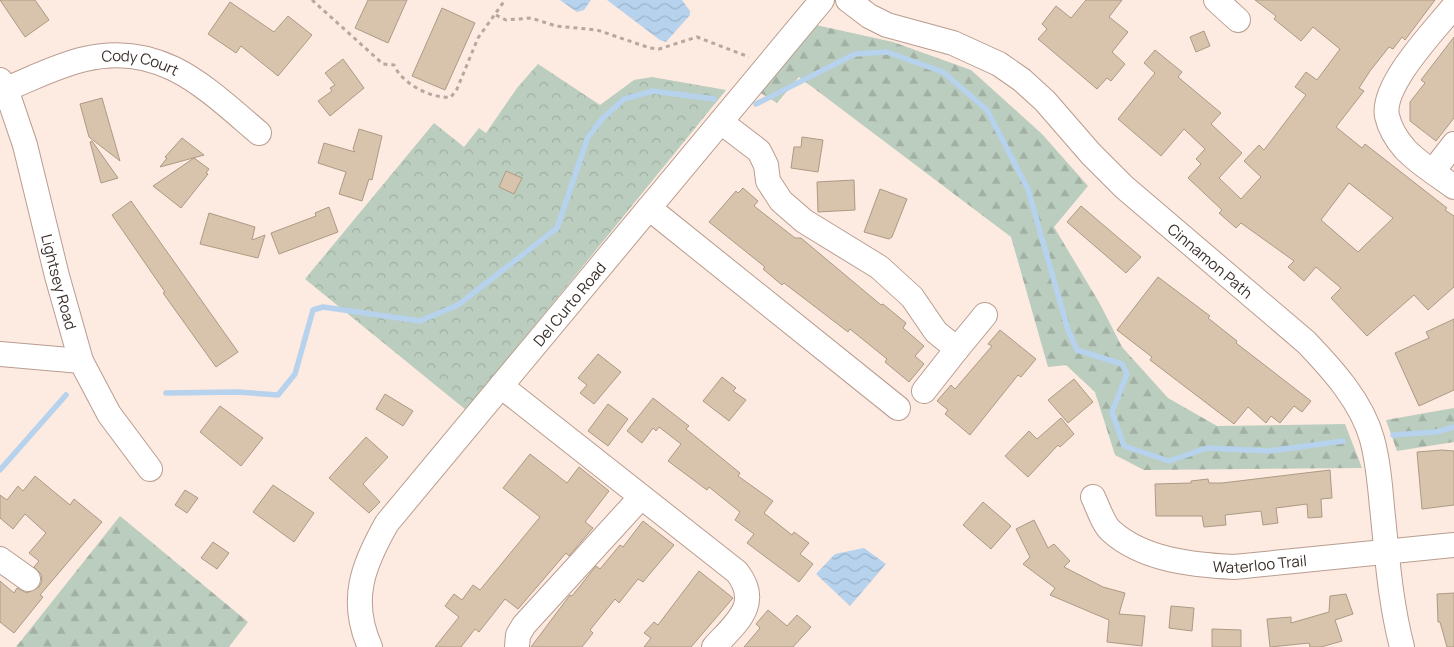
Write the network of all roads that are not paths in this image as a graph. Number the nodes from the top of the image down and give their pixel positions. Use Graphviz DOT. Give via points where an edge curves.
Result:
graph roads {
  1 [pos="822,0"];
  2 [pos="848,0"];
  3 [pos="1216,0"];
  4 [pos="1454,6"];
  5 [pos="1238,20"];
  6 [pos="3,85"];
  7 [pos="721,122"];
  8 [pos="259,133"];
  9 [pos="1454,144"];
  10 [pos="1433,171"];
  11 [pos="1454,188"];
  12 [pos="649,208"];
  13 [pos="985,315"];
  14 [pos="957,349"];
  15 [pos="0,354"];
  16 [pos="81,360"];
  17 [pos="501,386"];
  18 [pos="924,391"];
  19 [pos="898,408"];
  20 [pos="150,469"];
  21 [pos="641,497"];
  22 [pos="1093,497"];
  23 [pos="1454,545"];
  24 [pos="1387,552"];
  25 [pos="0,559"];
  26 [pos="28,579"];
  27 [pos="365,637"];
  28 [pos="517,647"];
  29 [pos="714,647"];
  30 [pos="1402,647"];
  1 -- 7 [label="street, Del Curto Road"];
  2 -- 24 [label="street, Cinnamon Path" via="868,16 887,25 953,43 999,64 1022,80 1124,187 1306,342 1329,366 1372,438"];
  3 -- 5 [label="street"];
  4 -- 10 [label="street" via="1399,77 1389,97 1387,115 1393,133 1406,150"];
  6 -- 8 [label="street, Cody Court" via="84,59 135,57 160,63 201,83"];
  6 -- 16 [label="street, Lightsey Road" via="29,161"];
  7 -- 12 [label="street, Del Curto Road"];
  7 -- 14 [label="street" via="760,151 768,182 781,201 804,220 879,267 912,297 936,332"];
  9 -- 10 [label="street"];
  10 -- 11 [label="street"];
  12 -- 17 [label="street, Del Curto Road"];
  12 -- 19 [label="street"];
  13 -- 14 [label="street"];
  14 -- 18 [label="street"];
  15 -- 16 [label="street"];
  16 -- 20 [label="street, Lightsey Road" via="109,414"];
  17 -- 21 [label="street"];
  17 -- 27 [label="street, Del Curto Road" via="387,523 371,551 359,603"];
  21 -- 28 [label="street" via="524,625 518,635"];
  21 -- 29 [label="street" via="737,572 744,582 748,594 746,608"];
  22 -- 24 [label="street, Waterloo Trail" via="1110,530 1137,547 1169,560 1200,566 1234,567"];
  23 -- 24 [label="street, Waterloo Trail"];
  24 -- 30 [label="street, Cinnamon Path" via="1394,614"];
  25 -- 26 [label="street"];
}
